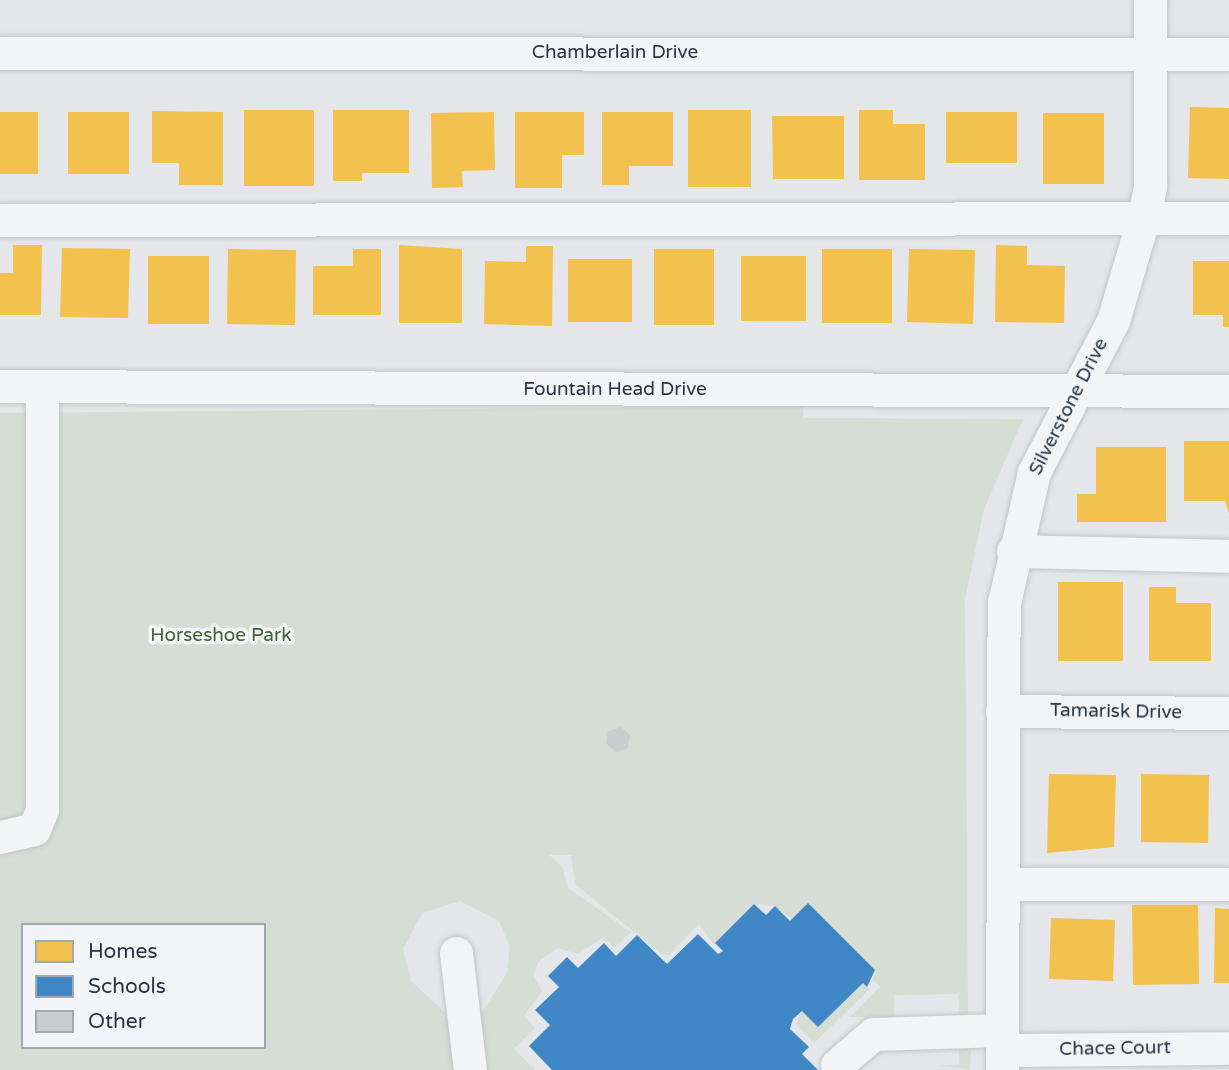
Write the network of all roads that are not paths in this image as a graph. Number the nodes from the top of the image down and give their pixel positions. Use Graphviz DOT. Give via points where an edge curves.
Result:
graph roads {
  1 [pos="1150,0"];
  2 [pos="0,53"];
  3 [pos="1151,54"];
  4 [pos="1229,54"];
  5 [pos="1229,218"];
  6 [pos="0,220"];
  7 [pos="1143,220"];
  8 [pos="0,386"];
  9 [pos="42,386"];
  10 [pos="1229,391"];
  11 [pos="1076,393"];
  12 [pos="1013,551"];
  13 [pos="1229,556"];
  14 [pos="1002,710"];
  15 [pos="1229,713"];
  16 [pos="0,837"];
  17 [pos="1003,884"];
  18 [pos="1229,884"];
  19 [pos="456,953"];
  20 [pos="1229,1048"];
  21 [pos="1002,1050"];
  22 [pos="837,1065"];
  23 [pos="470,1070"];
  1 -- 3 [label="street, Silverstone Drive"];
  2 -- 3 [label="street, Chamberlain Drive"];
  3 -- 4 [label="street, Chamberlain Drive"];
  3 -- 7 [label="street, Silverstone Drive" via="1150,186"];
  5 -- 7 [label="street"];
  6 -- 7 [label="street"];
  7 -- 11 [label="street, Silverstone Drive" via="1113,321"];
  8 -- 9 [label="street, Fountain Head Drive"];
  9 -- 11 [label="street, Fountain Head Drive"];
  9 -- 16 [label="street" via="42,810 34,829"];
  10 -- 11 [label="street, Fountain Head Drive"];
  11 -- 12 [label="street, Silverstone Drive" via="1034,472"];
  12 -- 13 [label="street"];
  12 -- 14 [label="street, Silverstone Drive" via="1004,603"];
  14 -- 15 [label="street, Tamarisk Drive"];
  14 -- 17 [label="street, Silverstone Drive"];
  17 -- 18 [label="street"];
  17 -- 21 [label="street, Silverstone Drive"];
  19 -- 23 [label="street"];
  20 -- 21 [label="street, Chace Court"];
  21 -- 22 [label="street, Chace Court" via="873,1034"];
}
